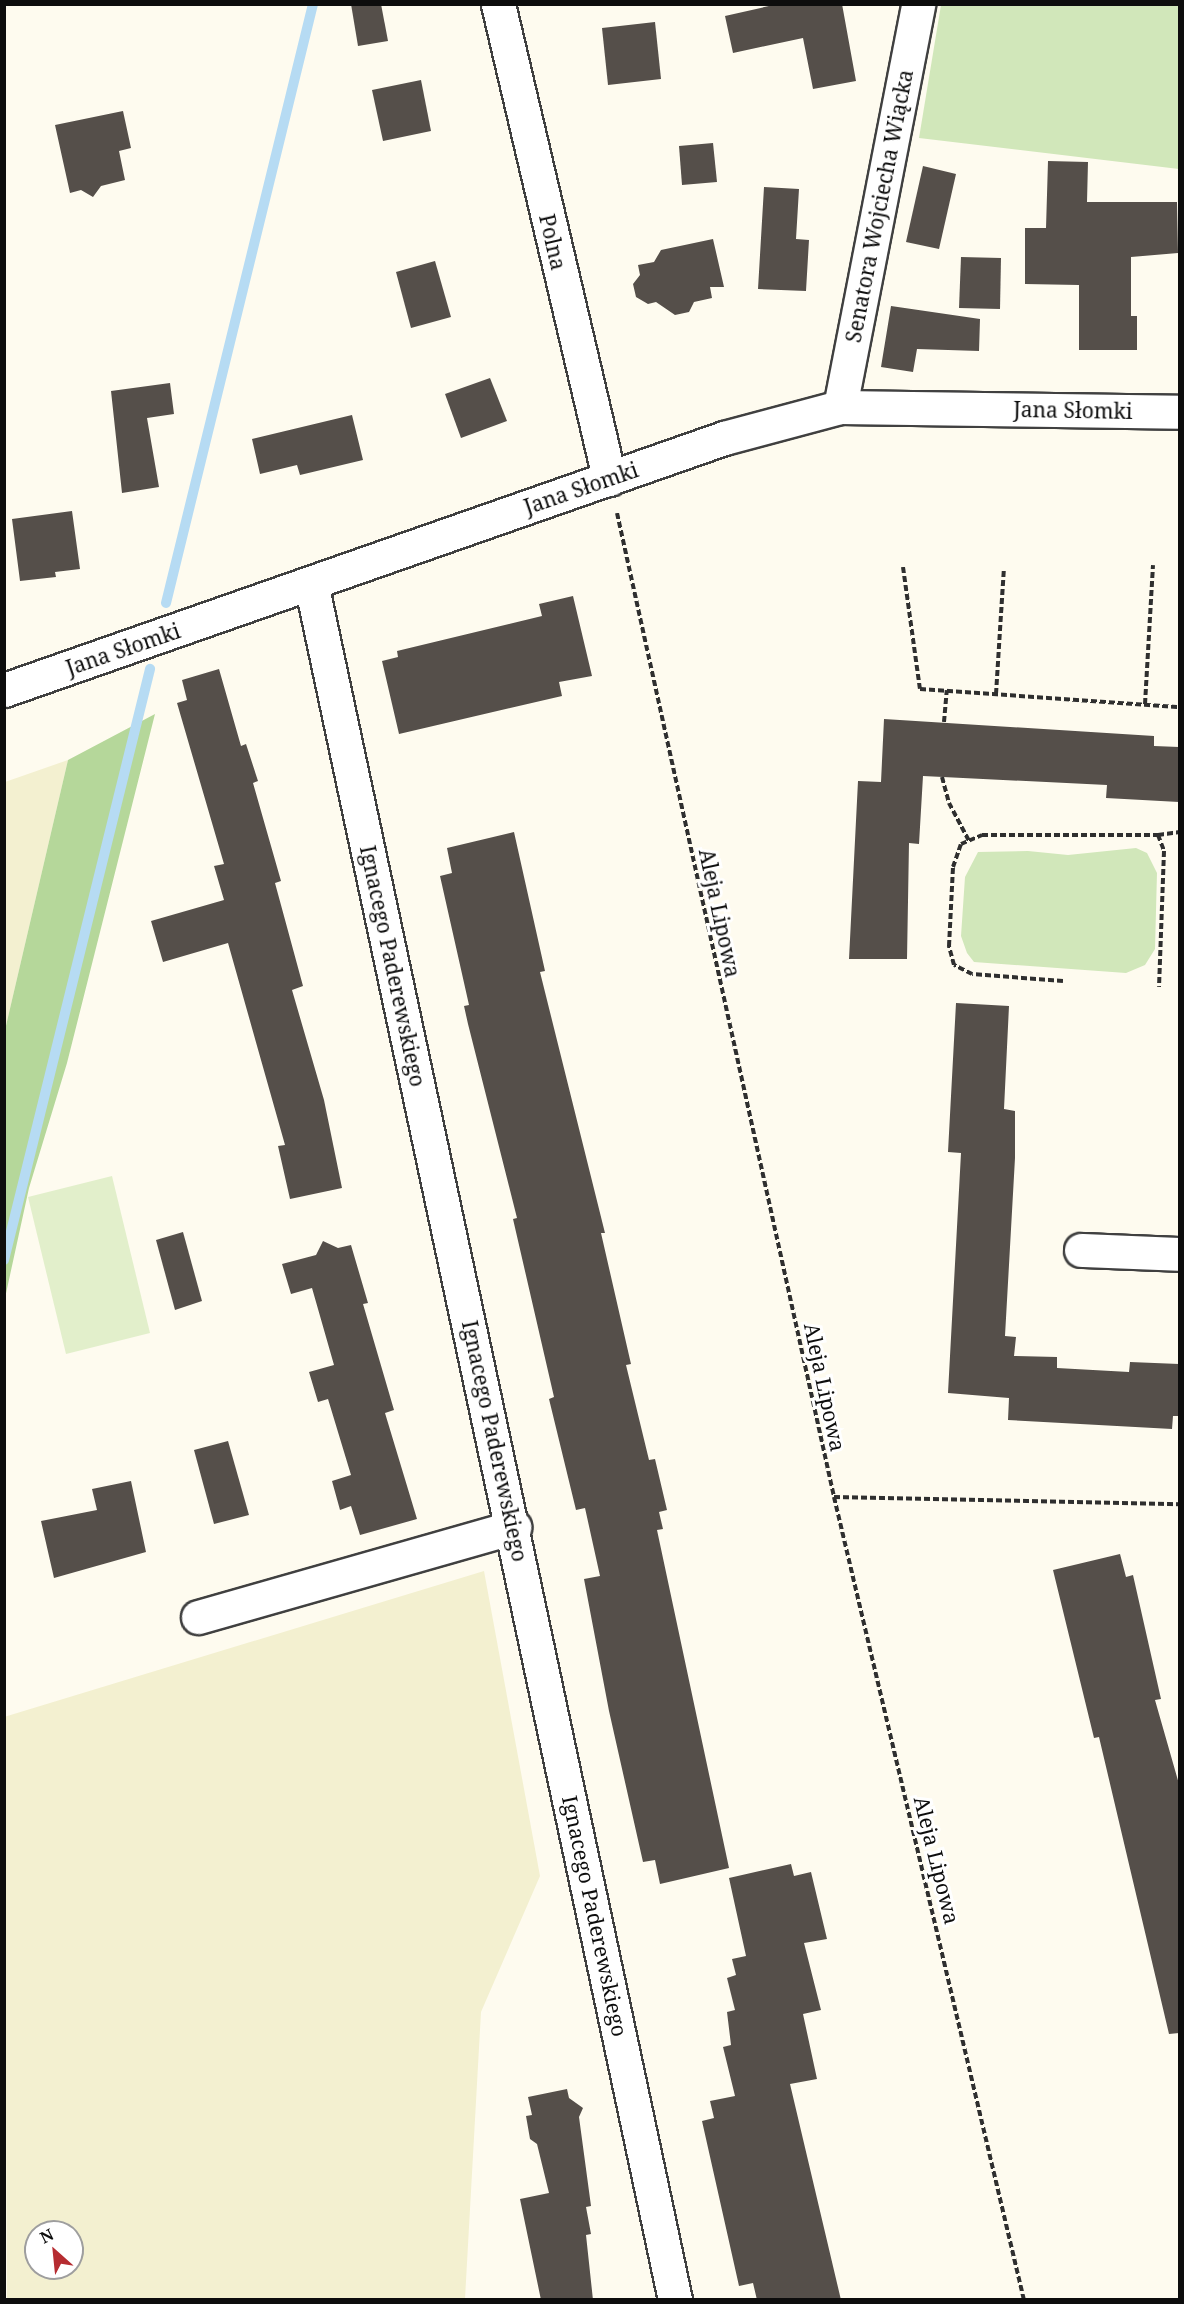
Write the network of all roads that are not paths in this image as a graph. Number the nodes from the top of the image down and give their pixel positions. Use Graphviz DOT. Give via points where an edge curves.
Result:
graph roads {
  1 [pos="498,4"];
  2 [pos="918,4"];
  3 [pos="840,407"];
  4 [pos="1179,412"];
  5 [pos="609,479"];
  6 [pos="311,583"];
  7 [pos="4,690"];
  8 [pos="1081,1250"];
  9 [pos="1179,1254"];
  10 [pos="514,1527"];
  11 [pos="198,1617"];
  12 [pos="675,2300"];
  1 -- 5 [label="street, Polna"];
  2 -- 3 [label="street, Senatora Wojciecha Wiącka"];
  3 -- 4 [label="street, Jana Słomki"];
  3 -- 5 [label="street, Jana Słomki" via="724,438"];
  5 -- 6 [label="street, Jana Słomki"];
  6 -- 7 [label="street, Jana Słomki"];
  6 -- 10 [label="street, Ignacego Paderewskiego"];
  8 -- 9 [label="street"];
  10 -- 11 [label="street"];
  10 -- 12 [label="street, Ignacego Paderewskiego"];
}
